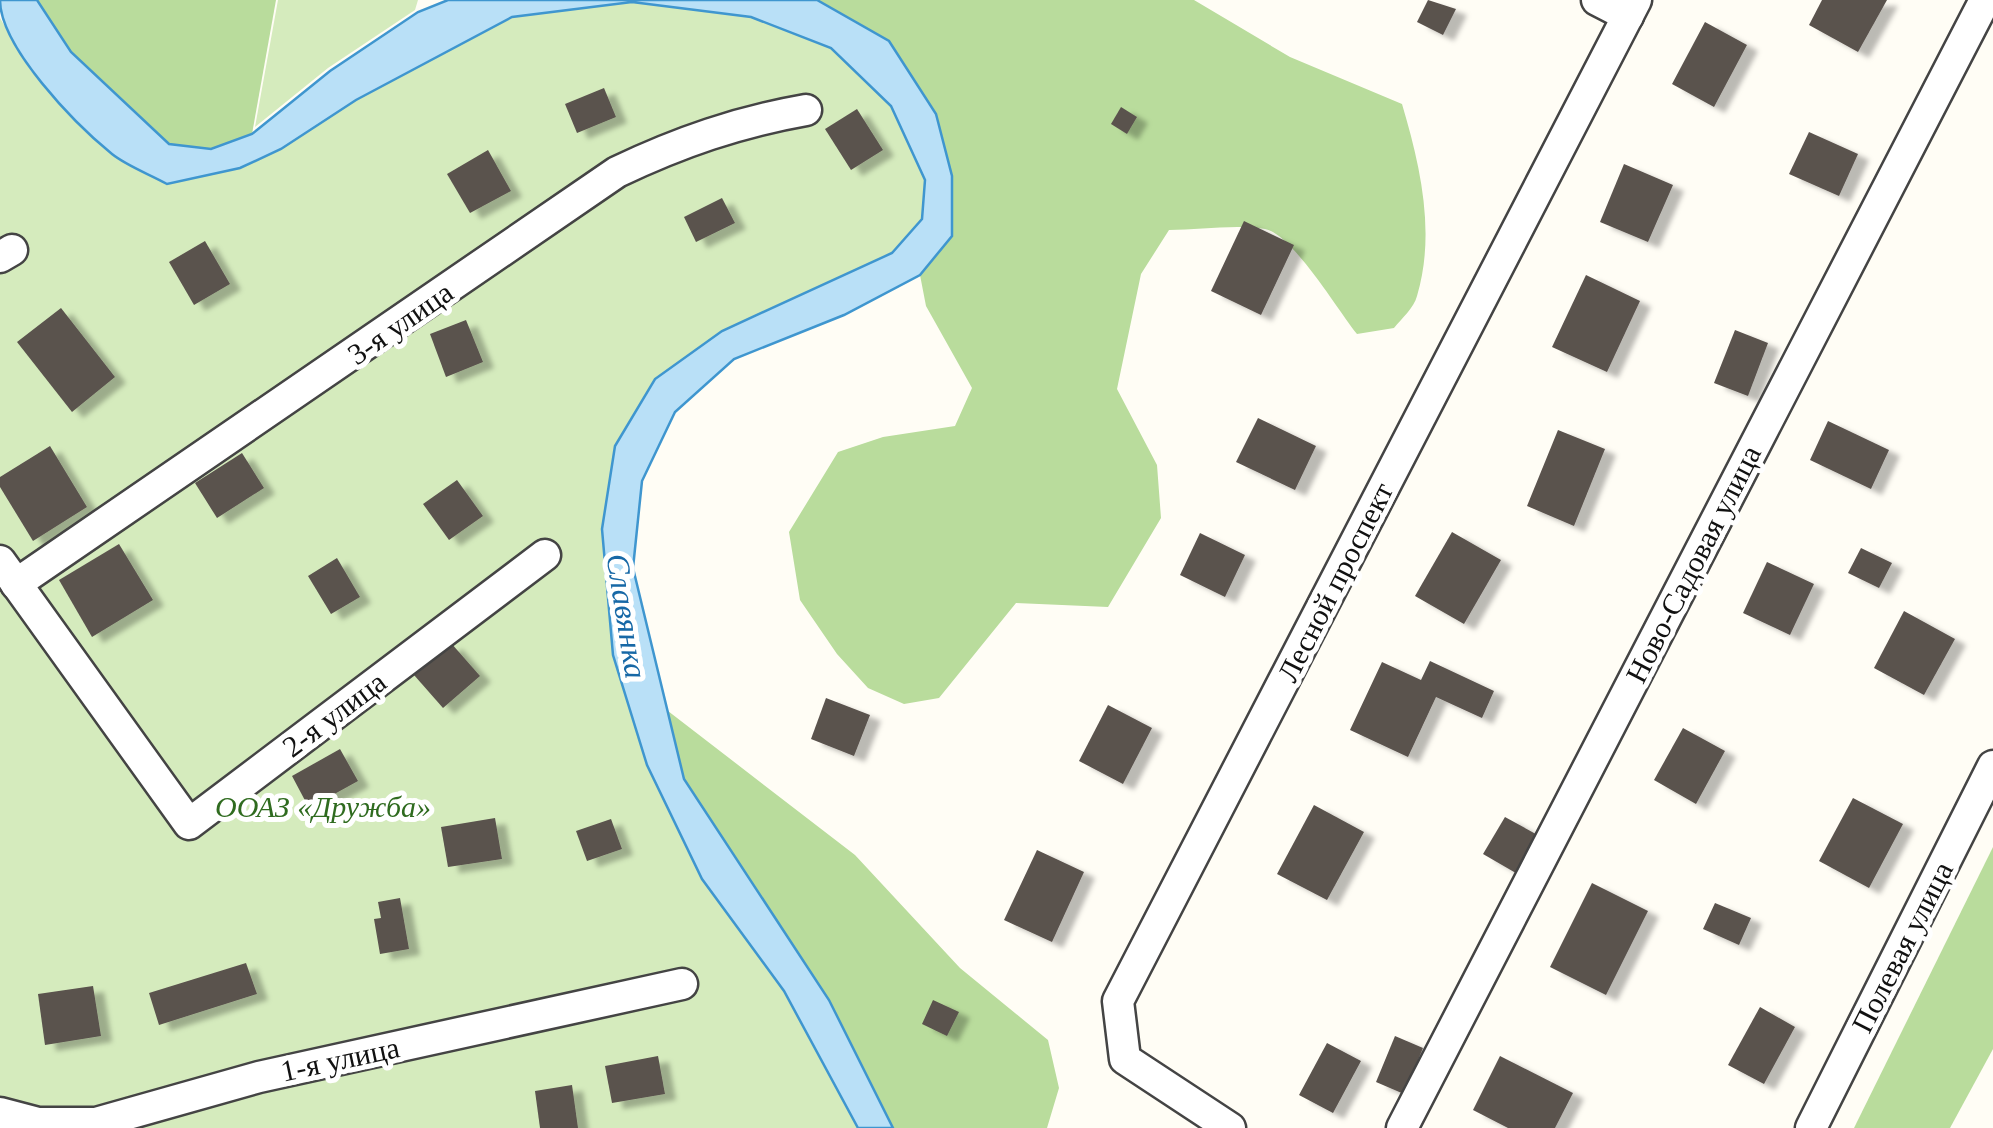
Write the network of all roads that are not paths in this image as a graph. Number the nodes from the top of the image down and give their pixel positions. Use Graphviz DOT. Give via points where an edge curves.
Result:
graph roads {
  1 [pos="1596,0"];
  2 [pos="1985,0"];
  3 [pos="1632,8"];
  4 [pos="806,110"];
  5 [pos="545,555"];
  6 [pos="8,572"];
  7 [pos="1993,766"];
  8 [pos="682,984"];
  9 [pos="0,1113"];
  10 [pos="1230,1128"];
  11 [pos="1402,1128"];
  12 [pos="1811,1128"];
  1 -- 3 [label="street"];
  2 -- 11 [label="street, Ново-Садовая улица"];
  3 -- 10 [label="street, Лесной проспект" via="1118,1001 1125,1059"];
  4 -- 6 [label="street, 3-я улица" via="686,139 617,172"];
  5 -- 6 [label="street, 2-я улица" via="189,824"];
  7 -- 12 [label="street, Полевая улица"];
  8 -- 9 [label="street, 1-я улица" via="259,1076 96,1123 38,1123"];
}
